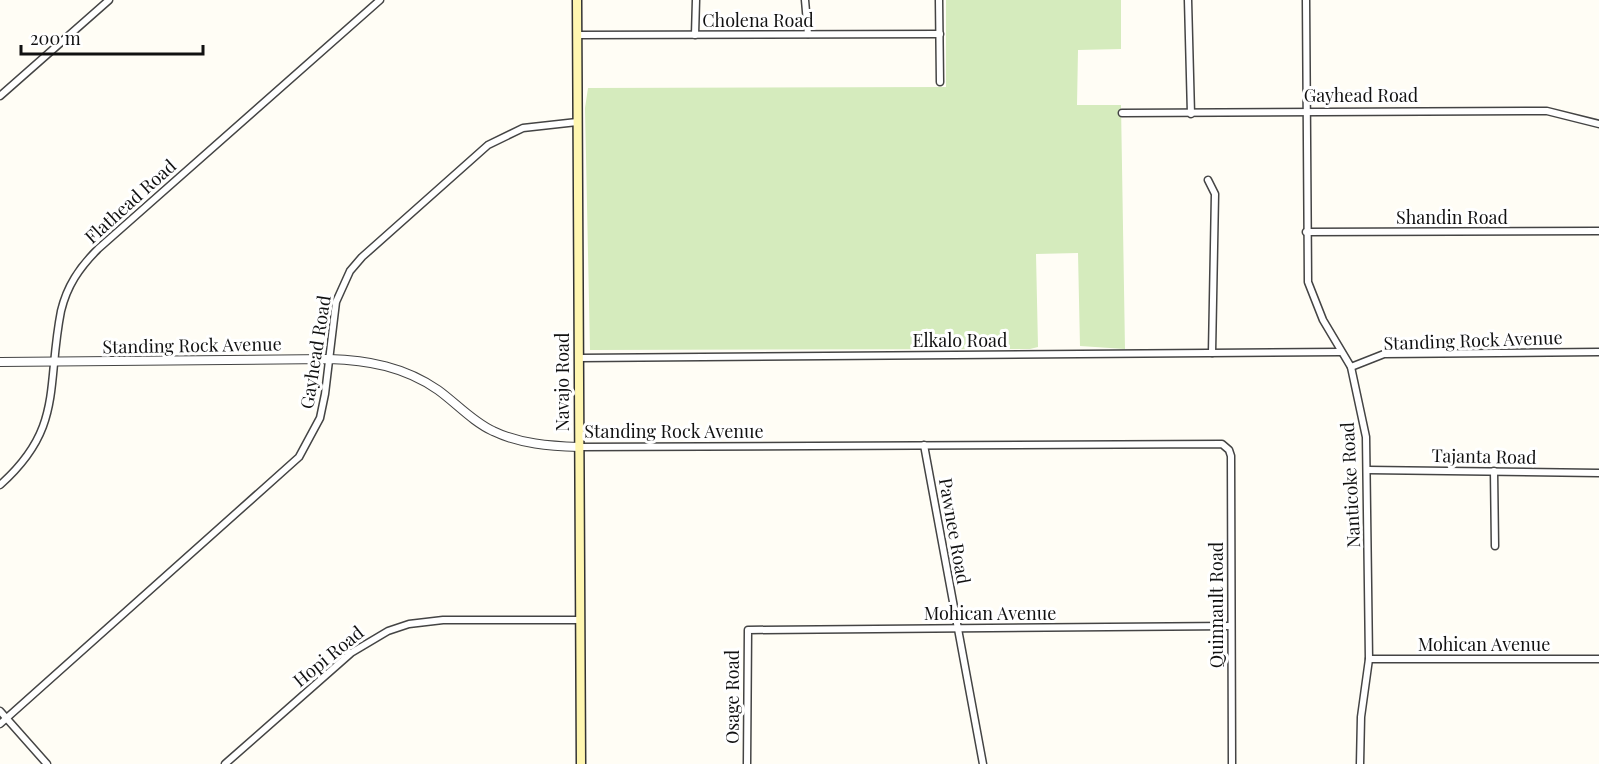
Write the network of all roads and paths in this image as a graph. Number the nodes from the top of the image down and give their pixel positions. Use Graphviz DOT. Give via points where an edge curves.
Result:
graph roads {
  1 [pos="109,0"];
  2 [pos="380,0"];
  3 [pos="577,0"];
  4 [pos="696,0"];
  5 [pos="805,0"];
  6 [pos="939,0"];
  7 [pos="1188,0"];
  8 [pos="1306,0"];
  9 [pos="808,34"];
  10 [pos="940,34"];
  11 [pos="577,35"];
  12 [pos="695,35"];
  13 [pos="940,82"];
  14 [pos="0,96"];
  15 [pos="1305,110"];
  16 [pos="1122,113"];
  17 [pos="1191,114"];
  18 [pos="577,122"];
  19 [pos="1599,124"];
  20 [pos="1208,180"];
  21 [pos="1599,231"];
  22 [pos="1306,232"];
  23 [pos="1340,352"];
  24 [pos="1599,352"];
  25 [pos="1212,353"];
  26 [pos="579,358"];
  27 [pos="328,359"];
  28 [pos="0,362"];
  29 [pos="54,362"];
  30 [pos="1351,367"];
  31 [pos="924,445"];
  32 [pos="579,447"];
  33 [pos="1226,447"];
  34 [pos="1368,470"];
  35 [pos="1494,471"];
  36 [pos="1599,473"];
  37 [pos="0,485"];
  38 [pos="1495,546"];
  39 [pos="580,620"];
  40 [pos="1232,626"];
  41 [pos="958,628"];
  42 [pos="748,630"];
  43 [pos="1369,659"];
  44 [pos="1599,659"];
  45 [pos="0,711"];
  46 [pos="7,718"];
  47 [pos="0,724"];
  48 [pos="47,764"];
  49 [pos="225,764"];
  50 [pos="581,764"];
  51 [pos="747,764"];
  52 [pos="983,764"];
  53 [pos="1232,764"];
  54 [pos="1360,764"];
  1 -- 14 [label="street"];
  2 -- 29 [label="street, Flathead Road" via="86,261 64,297"];
  3 -- 11 [label="main road, Navajo Road"];
  4 -- 12 [label="street"];
  5 -- 9 [label="street"];
  6 -- 10 [label="street"];
  7 -- 17 [label="street"];
  8 -- 15 [label="street, Nanticoke Road"];
  9 -- 10 [label="street, Cholena Road"];
  9 -- 12 [label="street, Cholena Road"];
  10 -- 13 [label="street"];
  11 -- 12 [label="street, Cholena Road"];
  11 -- 18 [label="main road, Navajo Road"];
  15 -- 17 [label="street, Gayhead Road"];
  15 -- 19 [label="street, Gayhead Road" via="1547,111"];
  15 -- 22 [label="street, Nanticoke Road"];
  16 -- 17 [label="street, Gayhead Road"];
  18 -- 26 [label="main road, Navajo Road"];
  18 -- 27 [label="street, Gayhead Road" via="523,128 488,145 376,242 342,286 332,322"];
  20 -- 25 [label="street" via="1215,195"];
  21 -- 22 [label="street, Shandin Road"];
  22 -- 23 [label="street, Nanticoke Road" via="1308,282"];
  23 -- 25 [label="street, Elkalo Road"];
  23 -- 30 [label="street, Nanticoke Road"];
  24 -- 30 [label="street, Standing Rock Avenue" via="1384,354"];
  25 -- 26 [label="street, Elkalo Road"];
  26 -- 32 [label="main road, Navajo Road"];
  27 -- 29 [label="street, Standing Rock Avenue"];
  27 -- 32 [label="street, Standing Rock Avenue" via="366,362 409,374 490,430 507,437"];
  27 -- 46 [label="street, Gayhead Road" via="320,418 308,445 294,463"];
  28 -- 29 [label="street, Standing Rock Avenue"];
  29 -- 37 [label="street, Flathead Road" via="45,428 32,451"];
  30 -- 34 [label="street, Nanticoke Road" via="1361,403"];
  31 -- 32 [label="street, Standing Rock Avenue"];
  31 -- 33 [label="street, Standing Rock Avenue" via="1215,443"];
  31 -- 41 [label="street, Pawnee Road"];
  32 -- 39 [label="main road, Navajo Road"];
  33 -- 40 [label="street, Quinnault Road" via="1231,456"];
  34 -- 35 [label="street, Tajanta Road"];
  34 -- 43 [label="street, Nanticoke Road"];
  35 -- 36 [label="street, Tajanta Road"];
  35 -- 38 [label="street"];
  39 -- 49 [label="street, Hopi Road" via="443,620 388,631 351,653"];
  39 -- 50 [label="main road, Navajo Road"];
  40 -- 41 [label="street, Mohican Avenue"];
  40 -- 53 [label="street, Quinnault Road"];
  41 -- 42 [label="street, Mohican Avenue"];
  41 -- 52 [label="street, Pawnee Road"];
  42 -- 51 [label="street, Osage Road"];
  43 -- 44 [label="street, Mohican Avenue"];
  43 -- 54 [label="street, Nanticoke Road" via="1360,717"];
  45 -- 46 [label="street"];
  46 -- 47 [label="street, Gayhead Road"];
  46 -- 48 [label="street"];
}
